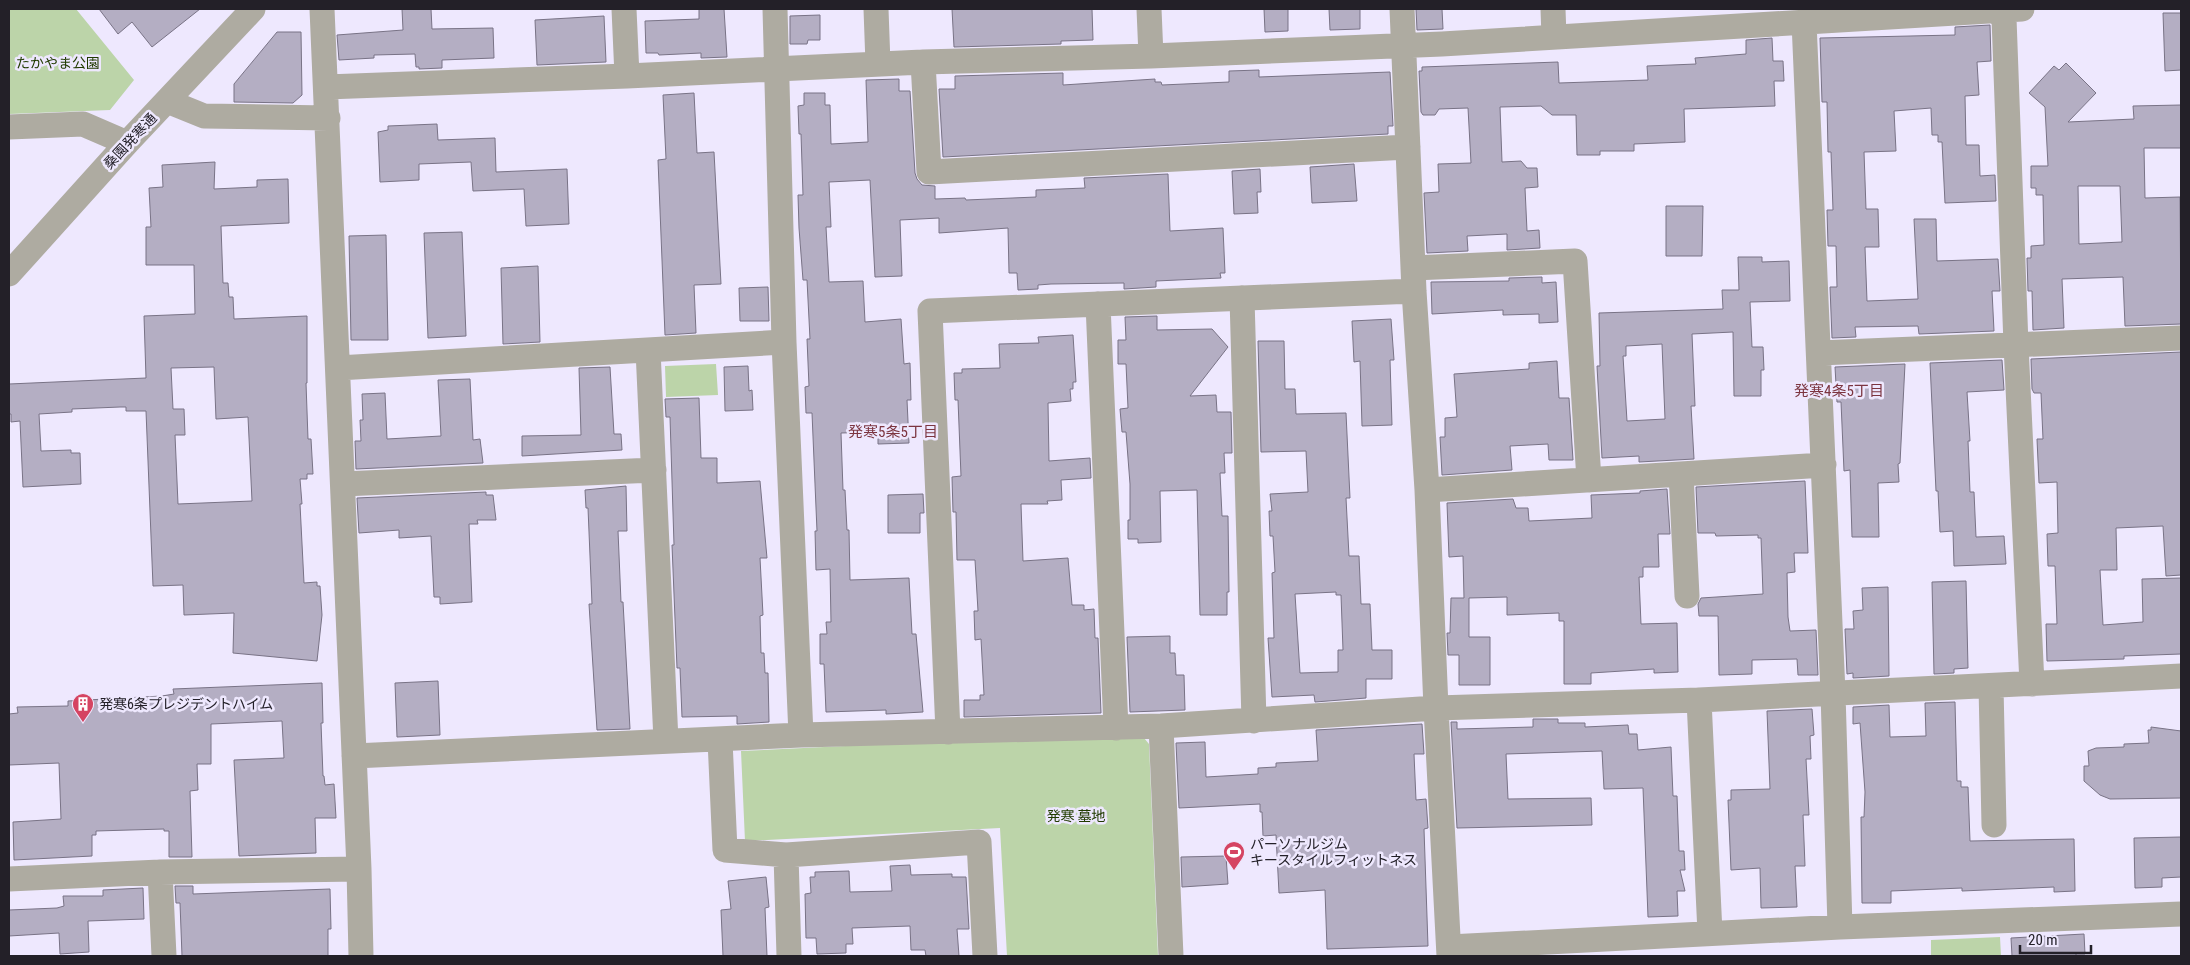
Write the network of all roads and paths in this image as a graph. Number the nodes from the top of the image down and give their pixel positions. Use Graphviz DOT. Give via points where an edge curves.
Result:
graph roads {
  1 [pos="253,9"];
  2 [pos="322,9"];
  3 [pos="624,9"];
  4 [pos="775,9"];
  5 [pos="876,9"];
  6 [pos="1149,9"];
  7 [pos="1402,9"];
  8 [pos="1553,9"];
  9 [pos="1994,9"];
  10 [pos="2022,9"];
  11 [pos="1804,22"];
  12 [pos="1554,37"];
  13 [pos="1404,46"];
  14 [pos="1151,56"];
  15 [pos="923,62"];
  16 [pos="878,64"];
  17 [pos="778,69"];
  18 [pos="627,76"];
  19 [pos="326,87"];
  20 [pos="167,101"];
  21 [pos="328,118"];
  22 [pos="9,127"];
  23 [pos="127,143"];
  24 [pos="1408,147"];
  25 [pos="9,274"];
  26 [pos="1413,280"];
  27 [pos="1242,298"];
  28 [pos="1098,304"];
  29 [pos="2181,338"];
  30 [pos="784,342"];
  31 [pos="2016,345"];
  32 [pos="648,350"];
  33 [pos="1819,353"];
  34 [pos="338,368"];
  35 [pos="1824,465"];
  36 [pos="654,470"];
  37 [pos="1681,474"];
  38 [pos="1589,480"];
  39 [pos="343,484"];
  40 [pos="1427,490"];
  41 [pos="1687,596"];
  42 [pos="2181,676"];
  43 [pos="2032,684"];
  44 [pos="1991,686"];
  45 [pos="1833,693"];
  46 [pos="1700,700"];
  47 [pos="1436,708"];
  48 [pos="1254,721"];
  49 [pos="1161,726"];
  50 [pos="1116,728"];
  51 [pos="948,732"];
  52 [pos="801,735"];
  53 [pos="720,740"];
  54 [pos="666,741"];
  55 [pos="354,756"];
  56 [pos="1994,825"];
  57 [pos="786,854"];
  58 [pos="359,869"];
  59 [pos="160,872"];
  60 [pos="9,878"];
  61 [pos="2181,914"];
  62 [pos="1840,927"];
  63 [pos="1710,933"];
  64 [pos="1449,952"];
  65 [pos="164,956"];
  66 [pos="361,956"];
  67 [pos="789,956"];
  68 [pos="985,956"];
  69 [pos="1171,956"];
  1 -- 20 [label="street, 桑園発寒通"];
  2 -- 19 [label="street"];
  3 -- 18 [label="street"];
  4 -- 17 [label="street"];
  5 -- 16 [label="street"];
  6 -- 14 [label="street"];
  7 -- 13 [label="street"];
  8 -- 12 [label="street"];
  9 -- 10 [label="street"];
  9 -- 11 [label="street"];
  9 -- 31 [label="street" via="2004,18"];
  11 -- 12 [label="street"];
  11 -- 33 [label="street"];
  12 -- 13 [label="street"];
  13 -- 14 [label="street"];
  13 -- 24 [label="street"];
  14 -- 15 [label="street"];
  15 -- 16 [label="street"];
  15 -- 24 [label="street" via="929,172"];
  16 -- 17 [label="street"];
  17 -- 18 [label="street"];
  17 -- 30 [label="street"];
  18 -- 19 [label="street"];
  19 -- 21 [label="street"];
  20 -- 21 [label="street" via="204,116"];
  20 -- 23 [label="street, 桑園発寒通"];
  21 -- 34 [label="street"];
  22 -- 23 [label="street" via="83,124"];
  23 -- 25 [label="street, 桑園発寒通"];
  24 -- 26 [label="street"];
  26 -- 27 [label="street"];
  26 -- 38 [label="street" via="1575,261"];
  26 -- 40 [label="street"];
  27 -- 28 [label="street"];
  27 -- 48 [label="street"];
  28 -- 50 [label="street"];
  28 -- 51 [label="street" via="930,311"];
  29 -- 31 [label="street"];
  30 -- 32 [label="street"];
  30 -- 52 [label="street"];
  31 -- 33 [label="street"];
  31 -- 43 [label="street"];
  32 -- 34 [label="street"];
  32 -- 36 [label="street"];
  33 -- 35 [label="street"];
  34 -- 39 [label="street"];
  35 -- 37 [label="street"];
  35 -- 45 [label="street"];
  36 -- 39 [label="street"];
  36 -- 54 [label="street"];
  37 -- 38 [label="street"];
  37 -- 41 [label="street"];
  38 -- 40 [label="street"];
  39 -- 55 [label="street"];
  40 -- 47 [label="street"];
  42 -- 43 [label="street"];
  43 -- 44 [label="street"];
  44 -- 45 [label="street"];
  44 -- 56 [label="street"];
  45 -- 46 [label="street"];
  45 -- 62 [label="street"];
  46 -- 47 [label="street"];
  46 -- 63 [label="street"];
  47 -- 48 [label="street"];
  47 -- 64 [label="street"];
  48 -- 49 [label="street"];
  49 -- 50 [label="street"];
  49 -- 69 [label="street"];
  50 -- 51 [label="street"];
  51 -- 52 [label="street"];
  52 -- 53 [label="street"];
  53 -- 54 [label="street"];
  53 -- 57 [label="street" via="725,850"];
  54 -- 55 [label="street"];
  55 -- 58 [label="street"];
  57 -- 67 [label="street"];
  57 -- 68 [label="street" via="979,842"];
  58 -- 59 [label="street"];
  58 -- 66 [label="street"];
  59 -- 60 [label="street"];
  59 -- 65 [label="street"];
  61 -- 62 [label="street"];
  62 -- 63 [label="street"];
  63 -- 64 [label="street"];
}
